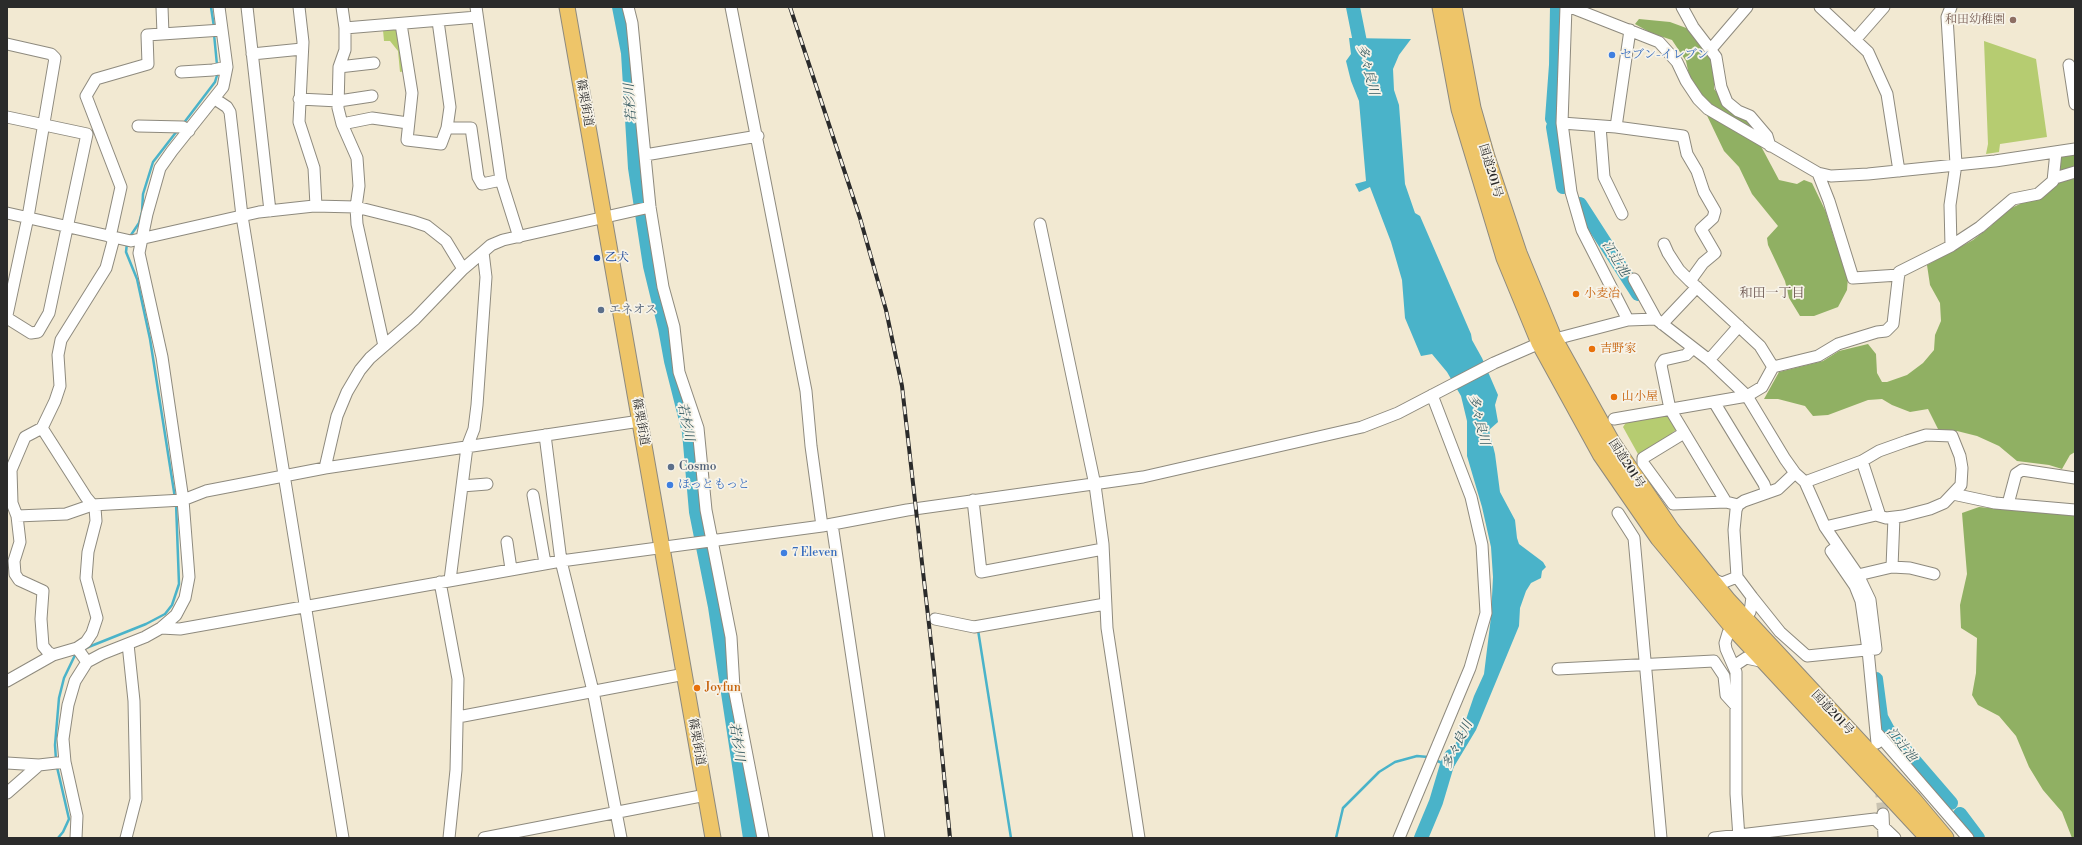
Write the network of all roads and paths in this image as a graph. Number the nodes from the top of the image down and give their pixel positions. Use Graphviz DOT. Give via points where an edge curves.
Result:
graph roads {
  1 [pos="162,7"];
  2 [pos="220,7"];
  3 [pos="247,7"];
  4 [pos="299,7"];
  5 [pos="342,7"];
  6 [pos="567,7"];
  7 [pos="628,7"];
  8 [pos="731,7"];
  9 [pos="1441,7"];
  10 [pos="1453,7"];
  11 [pos="1566,7"];
  12 [pos="1570,7"];
  13 [pos="1682,7"];
  14 [pos="1747,7"];
  15 [pos="1820,7"];
  16 [pos="1884,7"];
  17 [pos="1951,7"];
  18 [pos="477,12"];
  19 [pos="438,21"];
  20 [pos="401,24"];
  21 [pos="345,28"];
  22 [pos="222,30"];
  23 [pos="1630,30"];
  24 [pos="163,34"];
  25 [pos="1855,40"];
  26 [pos="7,46"];
  27 [pos="302,49"];
  28 [pos="1711,49"];
  29 [pos="252,54"];
  30 [pos="374,63"];
  31 [pos="2069,65"];
  32 [pos="226,67"];
  33 [pos="339,67"];
  34 [pos="181,72"];
  35 [pos="372,96"];
  36 [pos="215,99"];
  37 [pos="299,99"];
  38 [pos="338,101"];
  39 [pos="2075,104"];
  40 [pos="7,117"];
  41 [pos="408,123"];
  42 [pos="1562,123"];
  43 [pos="45,124"];
  44 [pos="342,124"];
  45 [pos="138,126"];
  46 [pos="1600,126"];
  47 [pos="1616,127"];
  48 [pos="447,128"];
  49 [pos="188,131"];
  50 [pos="87,134"];
  51 [pos="101,136"];
  52 [pos="758,136"];
  53 [pos="1770,146"];
  54 [pos="2075,149"];
  55 [pos="2056,152"];
  56 [pos="645,155"];
  57 [pos="1956,164"];
  58 [pos="1899,171"];
  59 [pos="2075,172"];
  60 [pos="1818,173"];
  61 [pos="2055,178"];
  62 [pos="502,180"];
  63 [pos="316,206"];
  64 [pos="356,207"];
  65 [pos="650,207"];
  66 [pos="270,210"];
  67 [pos="7,213"];
  68 [pos="1622,214"];
  69 [pos="242,216"];
  70 [pos="28,217"];
  71 [pos="604,218"];
  72 [pos="1040,224"];
  73 [pos="68,226"];
  74 [pos="519,237"];
  75 [pos="124,239"];
  76 [pos="1664,244"];
  77 [pos="1951,246"];
  78 [pos="483,252"];
  79 [pos="463,269"];
  80 [pos="1899,275"];
  81 [pos="1634,279"];
  82 [pos="1693,284"];
  83 [pos="7,316"];
  84 [pos="1628,320"];
  85 [pos="1659,322"];
  86 [pos="1739,326"];
  87 [pos="1547,340"];
  88 [pos="384,346"];
  89 [pos="1693,348"];
  90 [pos="1709,360"];
  91 [pos="1773,367"];
  92 [pos="1435,393"];
  93 [pos="1748,396"];
  94 [pos="1714,402"];
  95 [pos="1670,409"];
  96 [pos="1614,419"];
  97 [pos="640,421"];
  98 [pos="42,428"];
  99 [pos="1684,433"];
  100 [pos="544,435"];
  101 [pos="467,447"];
  102 [pos="1862,461"];
  103 [pos="325,468"];
  104 [pos="1795,473"];
  105 [pos="283,476"];
  106 [pos="2075,478"];
  107 [pos="1806,482"];
  108 [pos="487,484"];
  109 [pos="1095,485"];
  110 [pos="462,486"];
  111 [pos="1768,493"];
  112 [pos="1953,494"];
  113 [pos="533,495"];
  114 [pos="178,500"];
  115 [pos="972,500"];
  116 [pos="1726,502"];
  117 [pos="2008,504"];
  118 [pos="92,505"];
  119 [pos="1738,505"];
  120 [pos="2075,510"];
  121 [pos="1618,513"];
  122 [pos="17,516"];
  123 [pos="1880,516"];
  124 [pos="1894,517"];
  125 [pos="827,525"];
  126 [pos="1825,527"];
  127 [pos="507,542"];
  128 [pos="712,542"];
  129 [pos="1838,546"];
  130 [pos="661,547"];
  131 [pos="1103,549"];
  132 [pos="561,561"];
  133 [pos="545,564"];
  134 [pos="1892,567"];
  135 [pos="511,569"];
  136 [pos="1934,574"];
  137 [pos="1858,575"];
  138 [pos="1708,577"];
  139 [pos="1737,577"];
  140 [pos="445,581"];
  141 [pos="1752,597"];
  142 [pos="1105,604"];
  143 [pos="305,607"];
  144 [pos="935,619"];
  145 [pos="1738,622"];
  146 [pos="161,628"];
  147 [pos="128,644"];
  148 [pos="1868,650"];
  149 [pos="81,654"];
  150 [pos="53,655"];
  151 [pos="1768,663"];
  152 [pos="1645,664"];
  153 [pos="1734,666"];
  154 [pos="1558,669"];
  155 [pos="684,674"];
  156 [pos="7,681"];
  157 [pos="593,691"];
  158 [pos="1736,706"];
  159 [pos="458,716"];
  160 [pos="59,762"];
  161 [pos="7,763"];
  162 [pos="39,765"];
  163 [pos="7,793"];
  164 [pos="706,795"];
  165 [pos="617,813"];
  166 [pos="1883,814"];
  167 [pos="1883,826"];
  168 [pos="1738,836"];
  169 [pos="76,838"];
  170 [pos="126,838"];
  171 [pos="343,838"];
  172 [pos="449,838"];
  173 [pos="484,838"];
  174 [pos="621,838"];
  175 [pos="713,838"];
  176 [pos="763,838"];
  177 [pos="879,838"];
  178 [pos="1139,838"];
  179 [pos="1399,838"];
  180 [pos="1661,838"];
  181 [pos="1714,838"];
  182 [pos="1884,838"];
  183 [pos="1895,838"];
  184 [pos="1929,838"];
  185 [pos="1945,838"];
  186 [pos="1968,838"];
  1 -- 24 [label="street"];
  2 -- 22 [label="street"];
  3 -- 29 [label="street"];
  4 -- 27 [label="street"];
  5 -- 21 [label="street"];
  6 -- 71 [label="main road, 篠栗街道"];
  7 -- 56 [label="street" via="632,23"];
  8 -- 52 [label="street"];
  9 -- 87 [label="highway, 国道201号" via="1460,109 1473,159 1505,258"];
  10 -- 87 [label="highway, 国道201号" via="1472,108"];
  11 -- 42 [label="street"];
  12 -- 23 [label="street"];
  13 -- 28 [label="street" via="1693,27"];
  14 -- 28 [label="street"];
  15 -- 25 [label="street"];
  16 -- 25 [label="street"];
  17 -- 57 [label="street" via="1947,17"];
  18 -- 19 [label="street"];
  18 -- 62 [label="street"];
  19 -- 20 [label="street"];
  19 -- 48 [label="street" via="450,107"];
  20 -- 21 [label="street"];
  20 -- 41 [label="street" via="412,93"];
  21 -- 33 [label="street" via="345,50"];
  22 -- 24 [label="street"];
  22 -- 32 [label="street"];
  23 -- 47 [label="street"];
  23 -- 53 [label="street" via="1659,42 1668,51 1694,93 1708,109"];
  24 -- 51 [label="street" via="147,35 148,64 96,79 86,96"];
  25 -- 58 [label="street" via="1868,52 1887,94"];
  26 -- 43 [label="street" via="51,54 55,58"];
  27 -- 29 [label="street"];
  27 -- 37 [label="street"];
  28 -- 53 [label="street" via="1716,57 1721,87 1727,102 1750,116 1767,136"];
  29 -- 66 [label="street"];
  30 -- 33 [label="street"];
  31 -- 39 [label="street"];
  32 -- 34 [label="street"];
  32 -- 36 [label="street" via="223,87"];
  33 -- 38 [label="street"];
  35 -- 38 [label="street"];
  36 -- 49 [label="street"];
  36 -- 69 [label="street" via="228,107 230,112"];
  37 -- 38 [label="street"];
  37 -- 63 [label="street" via="299,122 314,168"];
  38 -- 44 [label="street"];
  40 -- 43 [label="street"];
  41 -- 44 [label="street" via="372,118"];
  41 -- 48 [label="street" via="407,140 441,144"];
  42 -- 46 [label="street"];
  42 -- 84 [label="street" via="1575,211 1582,230"];
  43 -- 50 [label="street"];
  43 -- 70 [label="street"];
  44 -- 64 [label="street" via="357,158 359,186"];
  45 -- 49 [label="street" via="183,127"];
  46 -- 47 [label="street"];
  46 -- 68 [label="street" via="1604,177"];
  47 -- 82 [label="street" via="1683,136 1687,154 1698,171 1704,192 1715,211 1713,218 1701,229 1715,253 1703,263"];
  48 -- 62 [label="street" via="471,128 478,177 482,184"];
  49 -- 75 [label="street" via="160,168"];
  50 -- 51 [label="street"];
  50 -- 73 [label="street"];
  51 -- 75 [label="street" via="121,187"];
  52 -- 56 [label="street"];
  52 -- 125 [label="street" via="806,391 811,446"];
  53 -- 60 [label="street"];
  54 -- 55 [label="street"];
  55 -- 57 [label="street"];
  55 -- 61 [label="street"];
  56 -- 65 [label="street"];
  57 -- 58 [label="street"];
  57 -- 77 [label="street" via="1950,205"];
  58 -- 60 [label="street" via="1847,176"];
  59 -- 61 [label="street"];
  60 -- 80 [label="street" via="1853,278"];
  61 -- 77 [label="street" via="2038,194 2013,199 1980,227"];
  62 -- 74 [label="street"];
  63 -- 64 [label="street"];
  63 -- 66 [label="street"];
  64 -- 79 [label="street" via="427,226 446,241"];
  64 -- 88 [label="street" via="361,242"];
  65 -- 71 [label="street"];
  65 -- 128 [label="street" via="663,287 674,327 679,372 698,428 706,510"];
  66 -- 69 [label="street"];
  67 -- 70 [label="street"];
  69 -- 75 [label="street"];
  69 -- 105 [label="street"];
  70 -- 73 [label="street"];
  70 -- 83 [label="street"];
  71 -- 74 [label="street"];
  71 -- 97 [label="main road, 篠栗街道"];
  72 -- 109 [label="street"];
  73 -- 75 [label="street"];
  73 -- 83 [label="street" via="49,313 38,332 31,333"];
  74 -- 78 [label="street" via="504,240"];
  75 -- 98 [label="street" via="61,340 58,355 60,386"];
  75 -- 114 [label="street" via="139,253 162,357"];
  76 -- 82 [label="street" via="1678,270"];
  77 -- 80 [label="street" via="1899,272"];
  78 -- 79 [label="street"];
  78 -- 101 [label="street" via="486,277 477,405 474,429"];
  79 -- 88 [label="street" via="415,319"];
  80 -- 91 [label="street" via="1893,324 1886,331 1838,344 1818,356"];
  81 -- 85 [label="street"];
  82 -- 85 [label="street"];
  82 -- 86 [label="street"];
  84 -- 85 [label="street"];
  84 -- 87 [label="street"];
  85 -- 89 [label="street"];
  86 -- 90 [label="street"];
  86 -- 91 [label="street" via="1760,346"];
  87 -- 92 [label="street"];
  87 -- 138 [label="highway, 国道201号" via="1627,468"];
  87 -- 145 [label="highway, 国道201号" via="1601,454 1635,505 1659,538"];
  88 -- 103 [label="street" via="370,358 347,392 337,416"];
  89 -- 90 [label="street"];
  89 -- 95 [label="street" via="1686,355 1664,360 1662,365"];
  90 -- 93 [label="street"];
  91 -- 93 [label="street" via="1762,388"];
  92 -- 109 [label="street" via="1384,419 1348,430 1143,477"];
  92 -- 179 [label="street" via="1471,497 1482,545 1486,613 1470,668"];
  93 -- 94 [label="street"];
  93 -- 104 [label="street"];
  94 -- 95 [label="street"];
  94 -- 111 [label="street"];
  95 -- 96 [label="street"];
  95 -- 99 [label="street"];
  97 -- 100 [label="street"];
  97 -- 130 [label="main road, 篠栗街道"];
  98 -- 118 [label="street"];
  98 -- 122 [label="street" via="25,437 11,470 12,503"];
  99 -- 116 [label="street"];
  99 -- 116 [label="street" via="1642,458 1643,463 1673,504"];
  100 -- 101 [label="street"];
  100 -- 132 [label="street"];
  101 -- 103 [label="street"];
  101 -- 110 [label="street"];
  102 -- 107 [label="street"];
  102 -- 112 [label="street" via="1878,452 1926,435 1952,436 1962,468 1961,485"];
  102 -- 123 [label="street"];
  103 -- 105 [label="street"];
  104 -- 107 [label="street"];
  104 -- 111 [label="street" via="1778,489"];
  105 -- 114 [label="street" via="206,491"];
  105 -- 143 [label="street"];
  106 -- 117 [label="street" via="2022,470 2016,474"];
  107 -- 126 [label="street"];
  108 -- 110 [label="street"];
  109 -- 115 [label="street"];
  109 -- 131 [label="street"];
  110 -- 140 [label="street"];
  111 -- 119 [label="street"];
  112 -- 117 [label="street"];
  112 -- 124 [label="street" via="1944,503 1930,509"];
  113 -- 133 [label="street"];
  114 -- 118 [label="street"];
  114 -- 146 [label="street" via="189,577 185,598 176,615"];
  115 -- 125 [label="street"];
  115 -- 131 [label="street" via="981,572"];
  116 -- 119 [label="street"];
  117 -- 120 [label="street"];
  118 -- 122 [label="street" via="66,514"];
  118 -- 149 [label="street" via="95,508 96,521 88,552 86,578 97,618"];
  119 -- 139 [label="street" via="1734,530"];
  121 -- 152 [label="street" via="1634,538"];
  122 -- 150 [label="street" via="20,542 14,561 15,574 19,580 43,591 41,639 45,649"];
  123 -- 124 [label="street"];
  123 -- 126 [label="street"];
  124 -- 134 [label="street"];
  125 -- 128 [label="street"];
  125 -- 177 [label="street"];
  126 -- 129 [label="street"];
  127 -- 135 [label="street"];
  128 -- 130 [label="street"];
  128 -- 176 [label="street" via="731,637 734,688"];
  129 -- 137 [label="street"];
  129 -- 148 [label="street" via="1831,551 1855,586 1861,601"];
  130 -- 132 [label="street"];
  130 -- 155 [label="main road, 篠栗街道"];
  131 -- 142 [label="street"];
  132 -- 133 [label="street"];
  132 -- 157 [label="street"];
  133 -- 135 [label="street"];
  134 -- 136 [label="street"];
  134 -- 137 [label="street"];
  135 -- 140 [label="street"];
  137 -- 148 [label="street" via="1870,600 1872,614 1876,649"];
  138 -- 139 [label="street" via="1722,583"];
  138 -- 145 [label="highway, 国道201号"];
  139 -- 141 [label="street"];
  140 -- 143 [label="street"];
  140 -- 159 [label="street" via="458,679"];
  141 -- 145 [label="street" via="1750,612"];
  141 -- 148 [label="street" via="1780,632 1807,656"];
  142 -- 144 [label="street" via="974,627"];
  142 -- 178 [label="street" via="1113,673"];
  143 -- 146 [label="street" via="180,629"];
  143 -- 171 [label="street"];
  145 -- 151 [label="highway, 国道201号"];
  145 -- 153 [label="street" via="1728,633 1725,643"];
  145 -- 185 [label="highway, 国道201号" via="1913,800"];
  146 -- 147 [label="street"];
  147 -- 149 [label="street"];
  147 -- 170 [label="street" via="134,701 136,799"];
  148 -- 186 [label="street" via="1877,738"];
  149 -- 150 [label="street"];
  149 -- 160 [label="street" via="68,705"];
  150 -- 156 [label="street"];
  151 -- 153 [label="street" via="1746,658"];
  151 -- 184 [label="highway, 国道201号"];
  152 -- 154 [label="street"];
  152 -- 158 [label="street" via="1714,661 1724,676 1726,695"];
  152 -- 180 [label="street"];
  153 -- 158 [label="street"];
  155 -- 157 [label="street"];
  155 -- 164 [label="main road, 篠栗街道"];
  157 -- 159 [label="street"];
  157 -- 165 [label="street"];
  158 -- 168 [label="street"];
  159 -- 172 [label="street"];
  160 -- 162 [label="street"];
  160 -- 169 [label="street" via="76,811"];
  161 -- 162 [label="street"];
  162 -- 163 [label="street"];
  164 -- 165 [label="street"];
  164 -- 175 [label="main road, 篠栗街道"];
  165 -- 173 [label="street"];
  165 -- 174 [label="street"];
  166 -- 167 [label="street"];
  167 -- 168 [label="street" via="1876,819"];
  167 -- 182 [label="street"];
  167 -- 183 [label="street"];
  168 -- 181 [label="street"];
}
